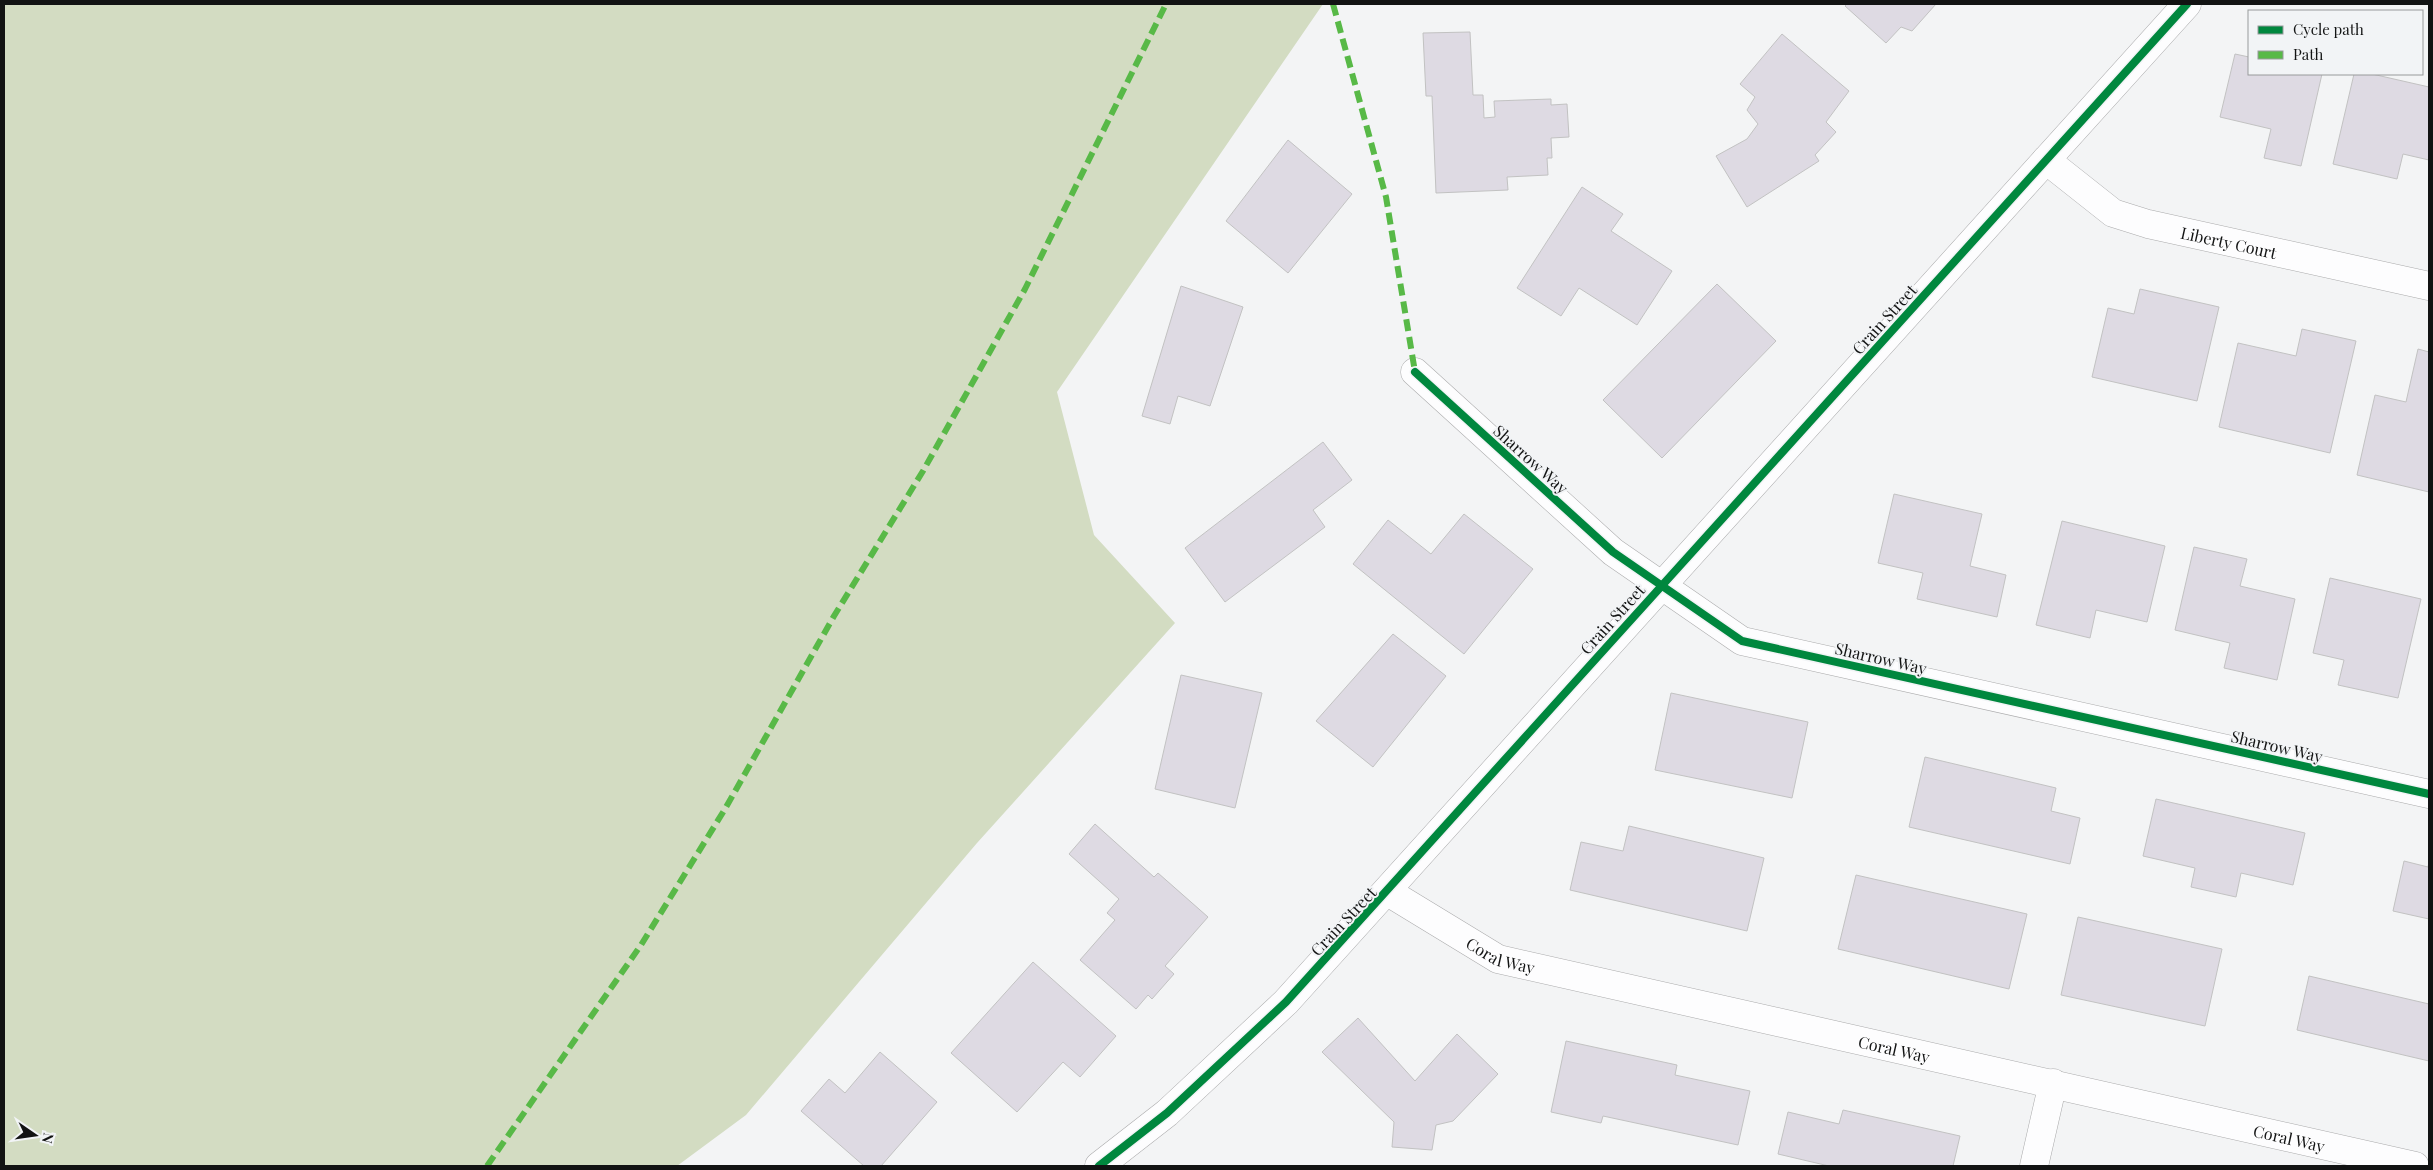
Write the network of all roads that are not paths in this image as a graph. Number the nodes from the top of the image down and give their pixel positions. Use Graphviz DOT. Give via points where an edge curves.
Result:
graph roads {
  1 [pos="2187,4"];
  2 [pos="2046,160"];
  3 [pos="2429,286"];
  4 [pos="1415,372"];
  5 [pos="1661,585"];
  6 [pos="2429,794"];
  7 [pos="1388,892"];
  8 [pos="2053,1083"];
  9 [pos="1099,1166"];
  10 [pos="2034,1166"];
  11 [pos="2415,1166"];
  1 -- 2 [label="street, Crain Street"];
  2 -- 3 [label="street, Liberty Court" via="2113,213 2148,224"];
  2 -- 5 [label="street, Crain Street"];
  4 -- 5 [label="street, Sharrow Way" via="1613,552"];
  5 -- 6 [label="street, Sharrow Way" via="1742,642"];
  5 -- 7 [label="street, Crain Street"];
  7 -- 8 [label="street, Coral Way" via="1498,959"];
  7 -- 9 [label="street, Crain Street" via="1286,1002 1167,1113"];
  8 -- 10 [label="street"];
  8 -- 11 [label="street, Coral Way"];
}
